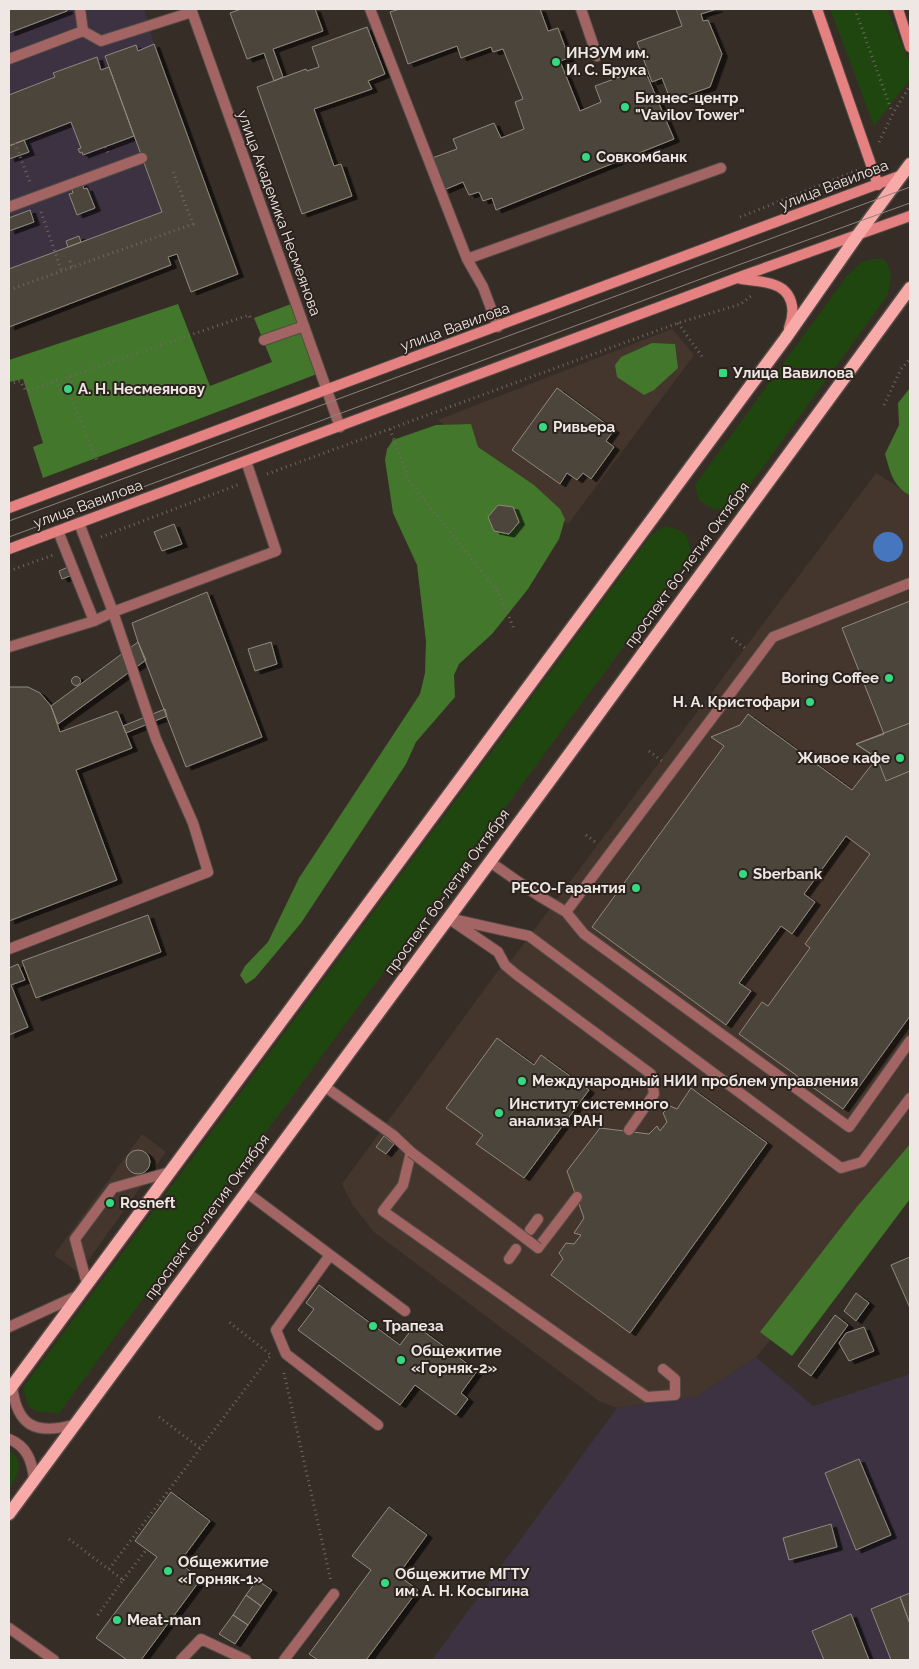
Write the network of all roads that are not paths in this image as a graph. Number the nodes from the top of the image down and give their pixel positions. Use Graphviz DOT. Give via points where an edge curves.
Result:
graph roads {
  1 [pos="80,9"];
  2 [pos="370,9"];
  3 [pos="581,9"];
  4 [pos="818,9"];
  5 [pos="898,9"];
  6 [pos="191,11"];
  7 [pos="83,32"];
  8 [pos="910,47"];
  9 [pos="597,56"];
  10 [pos="9,59"];
  11 [pos="142,158"];
  12 [pos="722,168"];
  13 [pos="908,170"];
  14 [pos="878,185"];
  15 [pos="9,207"];
  16 [pos="910,216"];
  17 [pos="857,236"];
  18 [pos="467,259"];
  19 [pos="737,278"];
  20 [pos="910,289"];
  21 [pos="304,326"];
  22 [pos="498,327"];
  23 [pos="785,339"];
  24 [pos="264,340"];
  25 [pos="327,390"];
  26 [pos="340,427"];
  27 [pos="246,462"];
  28 [pos="9,508"];
  29 [pos="79,523"];
  30 [pos="58,531"];
  31 [pos="9,550"];
  32 [pos="910,583"];
  33 [pos="113,612"];
  34 [pos="94,621"];
  35 [pos="9,647"];
  36 [pos="490,862"];
  37 [pos="566,912"];
  38 [pos="448,918"];
  39 [pos="9,949"];
  40 [pos="910,1041"];
  41 [pos="324,1086"];
  42 [pos="910,1098"];
  43 [pos="629,1130"];
  44 [pos="412,1152"];
  45 [pos="170,1172"];
  46 [pos="246,1192"];
  47 [pos="577,1197"];
  48 [pos="538,1219"];
  49 [pos="530,1230"];
  50 [pos="516,1249"];
  51 [pos="330,1255"];
  52 [pos="508,1259"];
  53 [pos="87,1284"];
  54 [pos="79,1295"];
  55 [pos="405,1311"];
  56 [pos="9,1327"];
  57 [pos="663,1369"];
  58 [pos="10,1388"];
  59 [pos="73,1425"];
  60 [pos="378,1425"];
  61 [pos="9,1439"];
  62 [pos="34,1479"];
  63 [pos="9,1514"];
  64 [pos="334,1594"];
  65 [pos="9,1628"];
  66 [pos="54,1660"];
  67 [pos="181,1660"];
  68 [pos="246,1660"];
  69 [pos="284,1660"];
  1 -- 7 [label="street"];
  2 -- 18 [label="street"];
  3 -- 9 [label="street"];
  4 -- 14 [label="main road"];
  5 -- 8 [label="main road"];
  6 -- 7 [label="street" via="101,41"];
  6 -- 21 [label="street, улица Академика Несмеянова"];
  7 -- 10 [label="street"];
  11 -- 15 [label="street"];
  12 -- 18 [label="street"];
  13 -- 14 [label="main road, улица Вавилова"];
  13 -- 17 [label="main road"];
  14 -- 22 [label="main road, улица Вавилова"];
  16 -- 17 [label="main road, улица Вавилова"];
  17 -- 19 [label="main road, улица Вавилова"];
  17 -- 23 [label="main road"];
  18 -- 22 [label="street" via="484,286"];
  19 -- 23 [label="main road" via="774,284 788,294 794,307 793,320"];
  19 -- 26 [label="main road, улица Вавилова"];
  20 -- 36 [label="main road, проспект 60-летия Октября"];
  21 -- 24 [label="street"];
  21 -- 25 [label="street, улица Академика Несмеянова"];
  22 -- 25 [label="main road, улица Вавилова"];
  23 -- 45 [label="main road"];
  25 -- 26 [label="street, улица Академика Несмеянова"];
  25 -- 28 [label="main road, улица Вавилова"];
  26 -- 27 [label="main road, улица Вавилова"];
  27 -- 29 [label="main road, улица Вавилова"];
  27 -- 33 [label="street" via="276,550"];
  29 -- 30 [label="main road, улица Вавилова"];
  29 -- 33 [label="street"];
  30 -- 31 [label="main road, улица Вавилова"];
  30 -- 34 [label="street"];
  32 -- 37 [label="street" via="774,637"];
  33 -- 34 [label="street"];
  33 -- 39 [label="street" via="156,739 193,822 208,872"];
  34 -- 35 [label="street"];
  36 -- 37 [label="street"];
  36 -- 38 [label="main road, проспект 60-летия Октября"];
  37 -- 40 [label="street" via="584,934 848,1127"];
  38 -- 41 [label="main road, проспект 60-летия Октября"];
  38 -- 42 [label="street" via="529,936 841,1168 862,1162"];
  38 -- 43 [label="street" via="498,952 505,965 651,1074 654,1094"];
  41 -- 44 [label="street"];
  41 -- 46 [label="main road, проспект 60-летия Октября"];
  44 -- 47 [label="street, bridge" via="538,1248"];
  44 -- 57 [label="street" via="403,1185 383,1211 647,1396 675,1394 675,1379"];
  45 -- 53 [label="main road"];
  45 -- 53 [label="street" via="113,1188 75,1239"];
  46 -- 51 [label="street"];
  46 -- 59 [label="main road, проспект 60-летия Октября"];
  48 -- 49 [label="street"];
  50 -- 52 [label="street"];
  51 -- 55 [label="street"];
  51 -- 60 [label="street" via="276,1330 286,1354"];
  53 -- 54 [label="main road"];
  54 -- 56 [label="street"];
  54 -- 58 [label="main road"];
  58 -- 59 [label="street" via="19,1414 28,1423 56,1430"];
  59 -- 62 [label="main road, проспект 60-летия Октября"];
  61 -- 62 [label="street" via="26,1452"];
  62 -- 63 [label="main road, проспект 60-летия Октября"];
  64 -- 69 [label="street"];
  65 -- 66 [label="street"];
  67 -- 68 [label="street" via="201,1639"];
}
